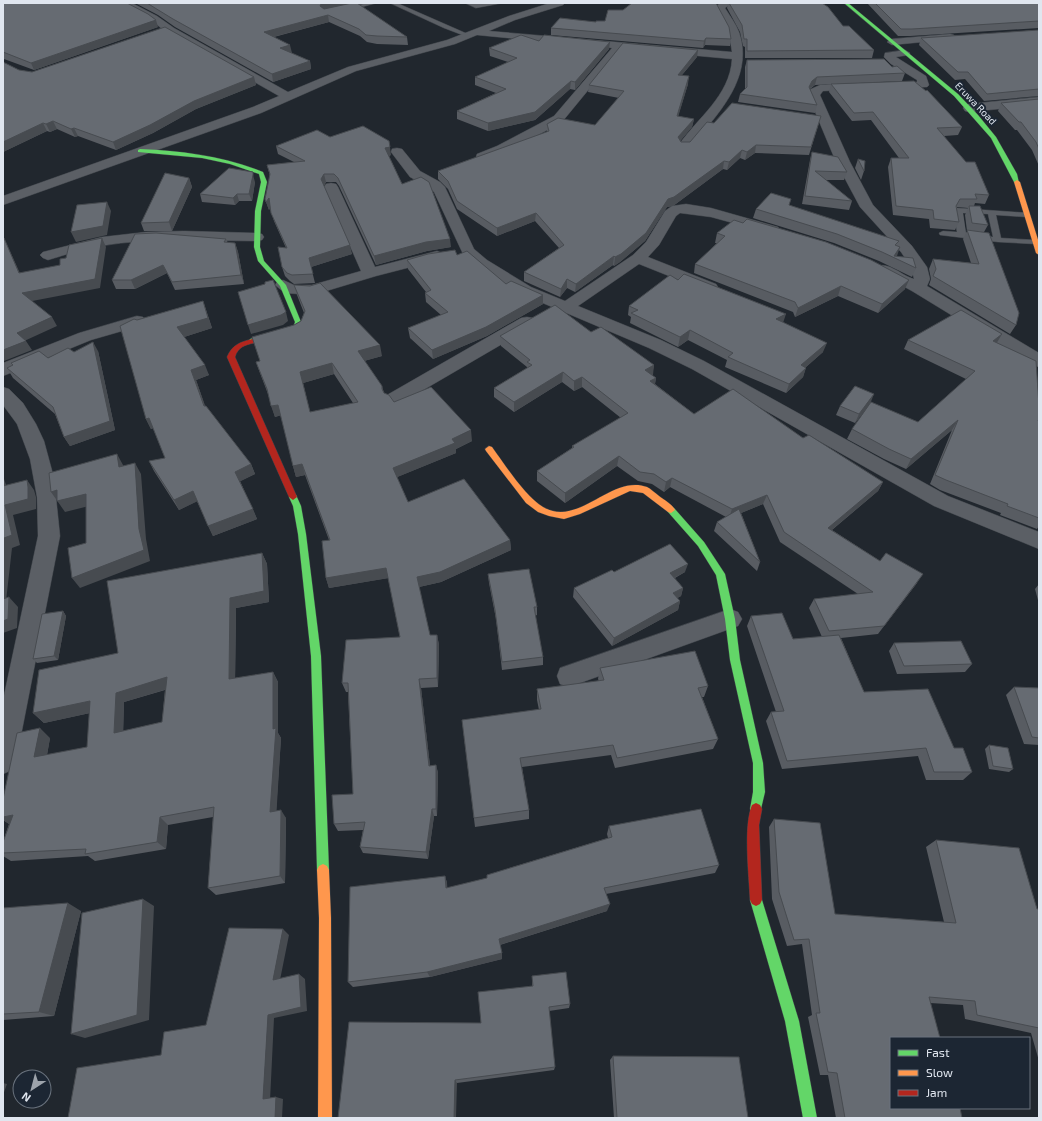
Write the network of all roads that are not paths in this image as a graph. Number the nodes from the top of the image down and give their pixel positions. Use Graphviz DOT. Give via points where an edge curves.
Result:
graph roads {
  1 [pos="125,3"];
  2 [pos="374,3"];
  3 [pos="393,3"];
  4 [pos="468,3"];
  5 [pos="500,3"];
  6 [pos="560,3"];
  7 [pos="846,3"];
  8 [pos="722,4"];
  9 [pos="340,10"];
  10 [pos="168,28"];
  11 [pos="154,33"];
  12 [pos="469,34"];
  13 [pos="958,37"];
  14 [pos="892,42"];
  15 [pos="620,46"];
  16 [pos="905,53"];
  17 [pos="737,60"];
  18 [pos="895,62"];
  19 [pos="880,63"];
  20 [pos="751,64"];
  21 [pos="288,97"];
  22 [pos="1039,101"];
  23 [pos="718,104"];
  24 [pos="733,106"];
  25 [pos="969,108"];
  26 [pos="810,118"];
  27 [pos="826,120"];
  28 [pos="684,146"];
  29 [pos="140,151"];
  30 [pos="397,152"];
  31 [pos="473,160"];
  32 [pos="331,187"];
  33 [pos="3,201"];
  34 [pos="991,212"];
  35 [pos="1026,215"];
  36 [pos="943,233"];
  37 [pos="790,236"];
  38 [pos="962,236"];
  39 [pos="257,237"];
  40 [pos="998,240"];
  41 [pos="1035,242"];
  42 [pos="468,251"];
  43 [pos="1039,253"];
  44 [pos="48,255"];
  45 [pos="638,258"];
  46 [pos="867,262"];
  47 [pos="370,273"];
  48 [pos="283,286"];
  49 [pos="918,288"];
  50 [pos="726,293"];
  51 [pos="562,306"];
  52 [pos="137,321"];
  53 [pos="1039,361"];
  54 [pos="3,370"];
  55 [pos="3,393"];
  56 [pos="394,399"];
  57 [pos="489,449"];
  58 [pos="1039,541"];
  59 [pos="730,619"];
  60 [pos="569,676"];
  61 [pos="3,761"];
  62 [pos="325,1118"];
  63 [pos="810,1118"];
  1 -- 10 [label="street"];
  2 -- 9 [label="lane"];
  3 -- 12 [label="lane" via="446,28"];
  4 -- 5 [label="lane" via="476,6"];
  6 -- 12 [label="street"];
  7 -- 14 [label="street, Eruwa Road"];
  8 -- 17 [label="street" via="735,36"];
  10 -- 11 [label="street"];
  10 -- 21 [label="street"];
  12 -- 15 [label="street"];
  12 -- 21 [label="street" via="451,42 352,69"];
  13 -- 14 [label="street"];
  14 -- 16 [label="street, Eruwa Road"];
  15 -- 17 [label="street"];
  15 -- 31 [label="street" via="558,119 502,149"];
  16 -- 18 [label="street" via="889,55"];
  16 -- 25 [label="street, Eruwa Road"];
  17 -- 20 [label="street"];
  17 -- 23 [label="street" via="733,78"];
  18 -- 19 [label="street"];
  18 -- 27 [label="street" via="922,78 923,85 820,88 814,94"];
  21 -- 29 [label="street"];
  22 -- 25 [label="street"];
  23 -- 24 [label="street"];
  23 -- 28 [label="street"];
  25 -- 35 [label="street, Eruwa Road" via="993,137 1014,174"];
  26 -- 27 [label="street"];
  27 -- 49 [label="street" via="843,162 867,207 907,249 920,267 922,279"];
  29 -- 33 [label="street"];
  29 -- 39 [label="street" via="163,151 208,158 250,167 261,173 264,182 258,211"];
  30 -- 42 [label="street" via="416,174 430,176 440,190"];
  32 -- 47 [label="street"];
  34 -- 35 [label="lane"];
  34 -- 38 [label="lane" via="960,210 958,214"];
  34 -- 40 [label="lane"];
  35 -- 41 [label="street, Eruwa Road"];
  36 -- 38 [label="lane"];
  37 -- 45 [label="street" via="730,217 678,209 670,214 652,245"];
  38 -- 40 [label="lane"];
  39 -- 44 [label="street" via="112,239"];
  39 -- 48 [label="street" via="261,260"];
  40 -- 41 [label="lane"];
  41 -- 43 [label="street, Eruwa Road"];
  42 -- 47 [label="street" via="427,257"];
  42 -- 51 [label="street" via="525,290"];
  45 -- 50 [label="street"];
  45 -- 51 [label="street"];
  46 -- 49 [label="street"];
  47 -- 48 [label="street" via="313,290 291,290"];
  48 -- 62 [label="street" via="298,322 297,326 239,345 233,350 231,357 297,506 302,534 316,656 326,918"];
  49 -- 53 [label="street"];
  51 -- 56 [label="street"];
  51 -- 58 [label="street" via="655,344 698,365 941,501"];
  52 -- 54 [label="street" via="82,338"];
  55 -- 61 [label="street" via="15,404 33,435 42,464 48,502 49,536"];
  57 -- 59 [label="street" via="529,501 552,514 564,516 577,512 629,488 645,490 654,495 670,508 710,556 720,574"];
  59 -- 60 [label="street"];
  59 -- 63 [label="street" via="735,660 758,763 759,792 753,825 756,899 792,1021"];
}
